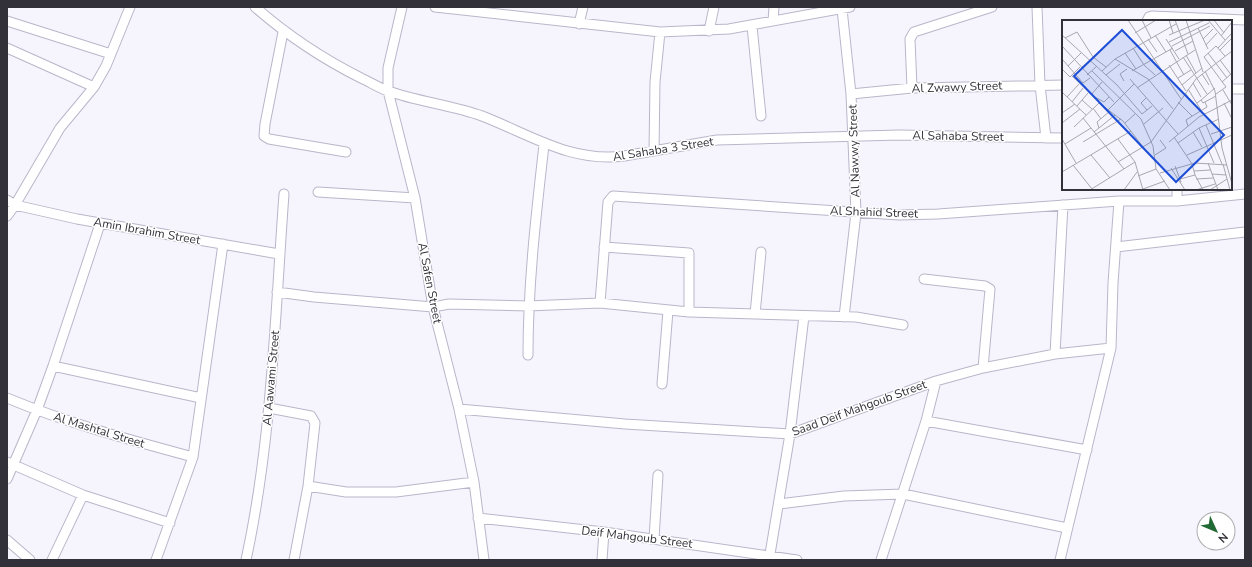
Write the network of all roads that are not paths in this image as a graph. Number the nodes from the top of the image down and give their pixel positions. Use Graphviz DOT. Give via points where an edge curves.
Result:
graph roads {
  1 [pos="130,7"];
  2 [pos="255,7"];
  3 [pos="402,7"];
  4 [pos="435,7"];
  5 [pos="583,7"];
  6 [pos="714,7"];
  7 [pos="774,7"];
  8 [pos="992,7"];
  9 [pos="1037,7"];
  10 [pos="846,8"];
  11 [pos="824,9"];
  12 [pos="7,20"];
  13 [pos="1147,20"];
  14 [pos="1245,20"];
  15 [pos="773,21"];
  16 [pos="579,24"];
  17 [pos="752,26"];
  18 [pos="709,31"];
  19 [pos="283,32"];
  20 [pos="660,32"];
  21 [pos="7,48"];
  22 [pos="111,54"];
  23 [pos="1040,85"];
  24 [pos="1062,86"];
  25 [pos="94,87"];
  26 [pos="912,88"];
  27 [pos="1232,89"];
  28 [pos="1245,90"];
  29 [pos="388,91"];
  30 [pos="851,94"];
  31 [pos="761,116"];
  32 [pos="854,136"];
  33 [pos="1046,138"];
  34 [pos="1062,138"];
  35 [pos="544,145"];
  36 [pos="654,151"];
  37 [pos="346,152"];
  38 [pos="1177,190"];
  39 [pos="318,192"];
  40 [pos="284,194"];
  41 [pos="1245,194"];
  42 [pos="415,198"];
  43 [pos="7,200"];
  44 [pos="1119,201"];
  45 [pos="1177,201"];
  46 [pos="15,205"];
  47 [pos="1063,205"];
  48 [pos="856,213"];
  49 [pos="7,216"];
  50 [pos="100,224"];
  51 [pos="1245,232"];
  52 [pos="223,244"];
  53 [pos="604,247"];
  54 [pos="1116,247"];
  55 [pos="761,252"];
  56 [pos="279,254"];
  57 [pos="924,279"];
  58 [pos="278,292"];
  59 [pos="600,303"];
  60 [pos="433,306"];
  61 [pos="528,306"];
  62 [pos="668,311"];
  63 [pos="689,312"];
  64 [pos="755,314"];
  65 [pos="804,316"];
  66 [pos="844,317"];
  67 [pos="903,325"];
  68 [pos="1111,348"];
  69 [pos="1054,354"];
  70 [pos="528,355"];
  71 [pos="54,366"];
  72 [pos="983,368"];
  73 [pos="936,381"];
  74 [pos="662,384"];
  75 [pos="7,398"];
  76 [pos="200,398"];
  77 [pos="269,408"];
  78 [pos="459,409"];
  79 [pos="37,410"];
  80 [pos="926,420"];
  81 [pos="790,434"];
  82 [pos="1087,450"];
  83 [pos="193,457"];
  84 [pos="10,463"];
  85 [pos="658,475"];
  86 [pos="7,479"];
  87 [pos="474,482"];
  88 [pos="308,486"];
  89 [pos="903,494"];
  90 [pos="83,495"];
  91 [pos="779,504"];
  92 [pos="478,518"];
  93 [pos="170,523"];
  94 [pos="1068,528"];
  95 [pos="604,532"];
  96 [pos="654,539"];
  97 [pos="7,540"];
  98 [pos="770,558"];
  99 [pos="30,560"];
  100 [pos="52,560"];
  101 [pos="156,560"];
  102 [pos="246,560"];
  103 [pos="294,560"];
  104 [pos="484,560"];
  105 [pos="602,560"];
  106 [pos="797,560"];
  107 [pos="881,560"];
  108 [pos="1060,560"];
  1 -- 22 [label="street"];
  2 -- 19 [label="street, Al Sahaba 3 Street"];
  3 -- 29 [label="street, Al Safen Street" via="388,68"];
  4 -- 16 [label="street"];
  5 -- 16 [label="street"];
  6 -- 18 [label="street"];
  7 -- 15 [label="street"];
  8 -- 26 [label="street" via="914,32 910,39"];
  9 -- 23 [label="street"];
  10 -- 11 [label="street"];
  10 -- 30 [label="street, Al Nawwy Street"];
  11 -- 15 [label="street"];
  12 -- 22 [label="street"];
  13 -- 14 [label="street" via="1152,16"];
  15 -- 17 [label="street"];
  16 -- 20 [label="street"];
  17 -- 18 [label="street"];
  17 -- 31 [label="street"];
  18 -- 20 [label="street"];
  19 -- 29 [label="street, Al Sahaba 3 Street" via="336,65"];
  19 -- 37 [label="street" via="264,136"];
  20 -- 36 [label="street" via="655,82"];
  21 -- 25 [label="street"];
  22 -- 25 [label="street"];
  23 -- 24 [label="street, Al Zwawy Street"];
  23 -- 26 [label="street, Al Zwawy Street"];
  23 -- 33 [label="street"];
  25 -- 46 [label="street" via="60,128"];
  26 -- 30 [label="street, Al Zwawy Street"];
  27 -- 28 [label="street"];
  29 -- 35 [label="street, Al Sahaba 3 Street" via="478,114"];
  29 -- 42 [label="street, Al Safen Street"];
  30 -- 32 [label="street, Al Nawwy Street"];
  32 -- 33 [label="street, Al Sahaba Street"];
  32 -- 36 [label="street, Al Sahaba 3 Street" via="717,140"];
  32 -- 48 [label="street, Al Nawwy Street"];
  33 -- 34 [label="street, Al Sahaba Street"];
  35 -- 36 [label="street, Al Sahaba 3 Street" via="593,157 609,158"];
  35 -- 61 [label="street"];
  38 -- 45 [label="street"];
  39 -- 42 [label="street"];
  40 -- 56 [label="street, Al Aawami Street"];
  41 -- 45 [label="street, Al Shahid Street"];
  42 -- 60 [label="street, Al Safen Street"];
  43 -- 46 [label="street, Amin Ibrahim Street"];
  44 -- 45 [label="street, Al Shahid Street"];
  44 -- 47 [label="street, Al Shahid Street"];
  44 -- 54 [label="street"];
  46 -- 49 [label="street"];
  46 -- 50 [label="street, Amin Ibrahim Street"];
  47 -- 48 [label="street, Al Shahid Street" via="938,214"];
  47 -- 69 [label="street"];
  48 -- 53 [label="street, Al Shahid Street" via="613,196 608,202"];
  48 -- 66 [label="street, Al Nawwy Street"];
  50 -- 52 [label="street, Amin Ibrahim Street"];
  50 -- 71 [label="street"];
  51 -- 54 [label="street"];
  52 -- 56 [label="street, Amin Ibrahim Street"];
  52 -- 76 [label="street"];
  53 -- 59 [label="street, Al Shahid Street"];
  53 -- 63 [label="street" via="689,253"];
  54 -- 68 [label="street"];
  55 -- 64 [label="street"];
  56 -- 58 [label="street, Al Aawami Street"];
  57 -- 72 [label="street" via="985,286 990,289"];
  58 -- 60 [label="street" via="330,299"];
  58 -- 77 [label="street, Al Aawami Street"];
  59 -- 61 [label="street"];
  59 -- 62 [label="street"];
  60 -- 61 [label="street"];
  60 -- 78 [label="street, Al Safen Street"];
  61 -- 70 [label="street"];
  62 -- 63 [label="street"];
  62 -- 74 [label="street"];
  63 -- 64 [label="street"];
  64 -- 65 [label="street"];
  65 -- 66 [label="street"];
  65 -- 81 [label="street"];
  66 -- 67 [label="street"];
  68 -- 69 [label="street, Saad Deif Mahgoub Street"];
  68 -- 82 [label="street"];
  69 -- 72 [label="street, Saad Deif Mahgoub Street"];
  71 -- 76 [label="street"];
  71 -- 79 [label="street"];
  72 -- 73 [label="street, Saad Deif Mahgoub Street"];
  73 -- 80 [label="street"];
  73 -- 81 [label="street, Saad Deif Mahgoub Street"];
  75 -- 79 [label="street, Al Mashtal Street"];
  76 -- 83 [label="street"];
  77 -- 88 [label="street" via="311,416 314,419 316,426"];
  77 -- 102 [label="street, Al Aawami Street" via="260,491"];
  78 -- 81 [label="street, Saad Deif Mahgoub Street" via="625,424"];
  78 -- 87 [label="street, Al Safen Street"];
  79 -- 83 [label="street, Al Mashtal Street" via="115,436"];
  79 -- 84 [label="street"];
  80 -- 82 [label="street"];
  80 -- 89 [label="street"];
  81 -- 91 [label="street"];
  82 -- 94 [label="street"];
  83 -- 93 [label="street"];
  84 -- 86 [label="street"];
  84 -- 90 [label="street"];
  85 -- 96 [label="street"];
  87 -- 88 [label="street" via="389,492 346,492"];
  87 -- 92 [label="street, Al Safen Street"];
  88 -- 103 [label="street"];
  89 -- 91 [label="street" via="844,496"];
  89 -- 94 [label="street"];
  89 -- 107 [label="street"];
  90 -- 93 [label="street"];
  90 -- 100 [label="street"];
  91 -- 98 [label="street"];
  92 -- 95 [label="street, Deif Mahgoub Street"];
  92 -- 104 [label="street, Al Safen Street"];
  93 -- 101 [label="street"];
  94 -- 108 [label="street"];
  95 -- 96 [label="street, Deif Mahgoub Street"];
  95 -- 105 [label="street"];
  96 -- 98 [label="street, Deif Mahgoub Street"];
  97 -- 99 [label="street"];
  98 -- 106 [label="street, Deif Mahgoub Street"];
}
